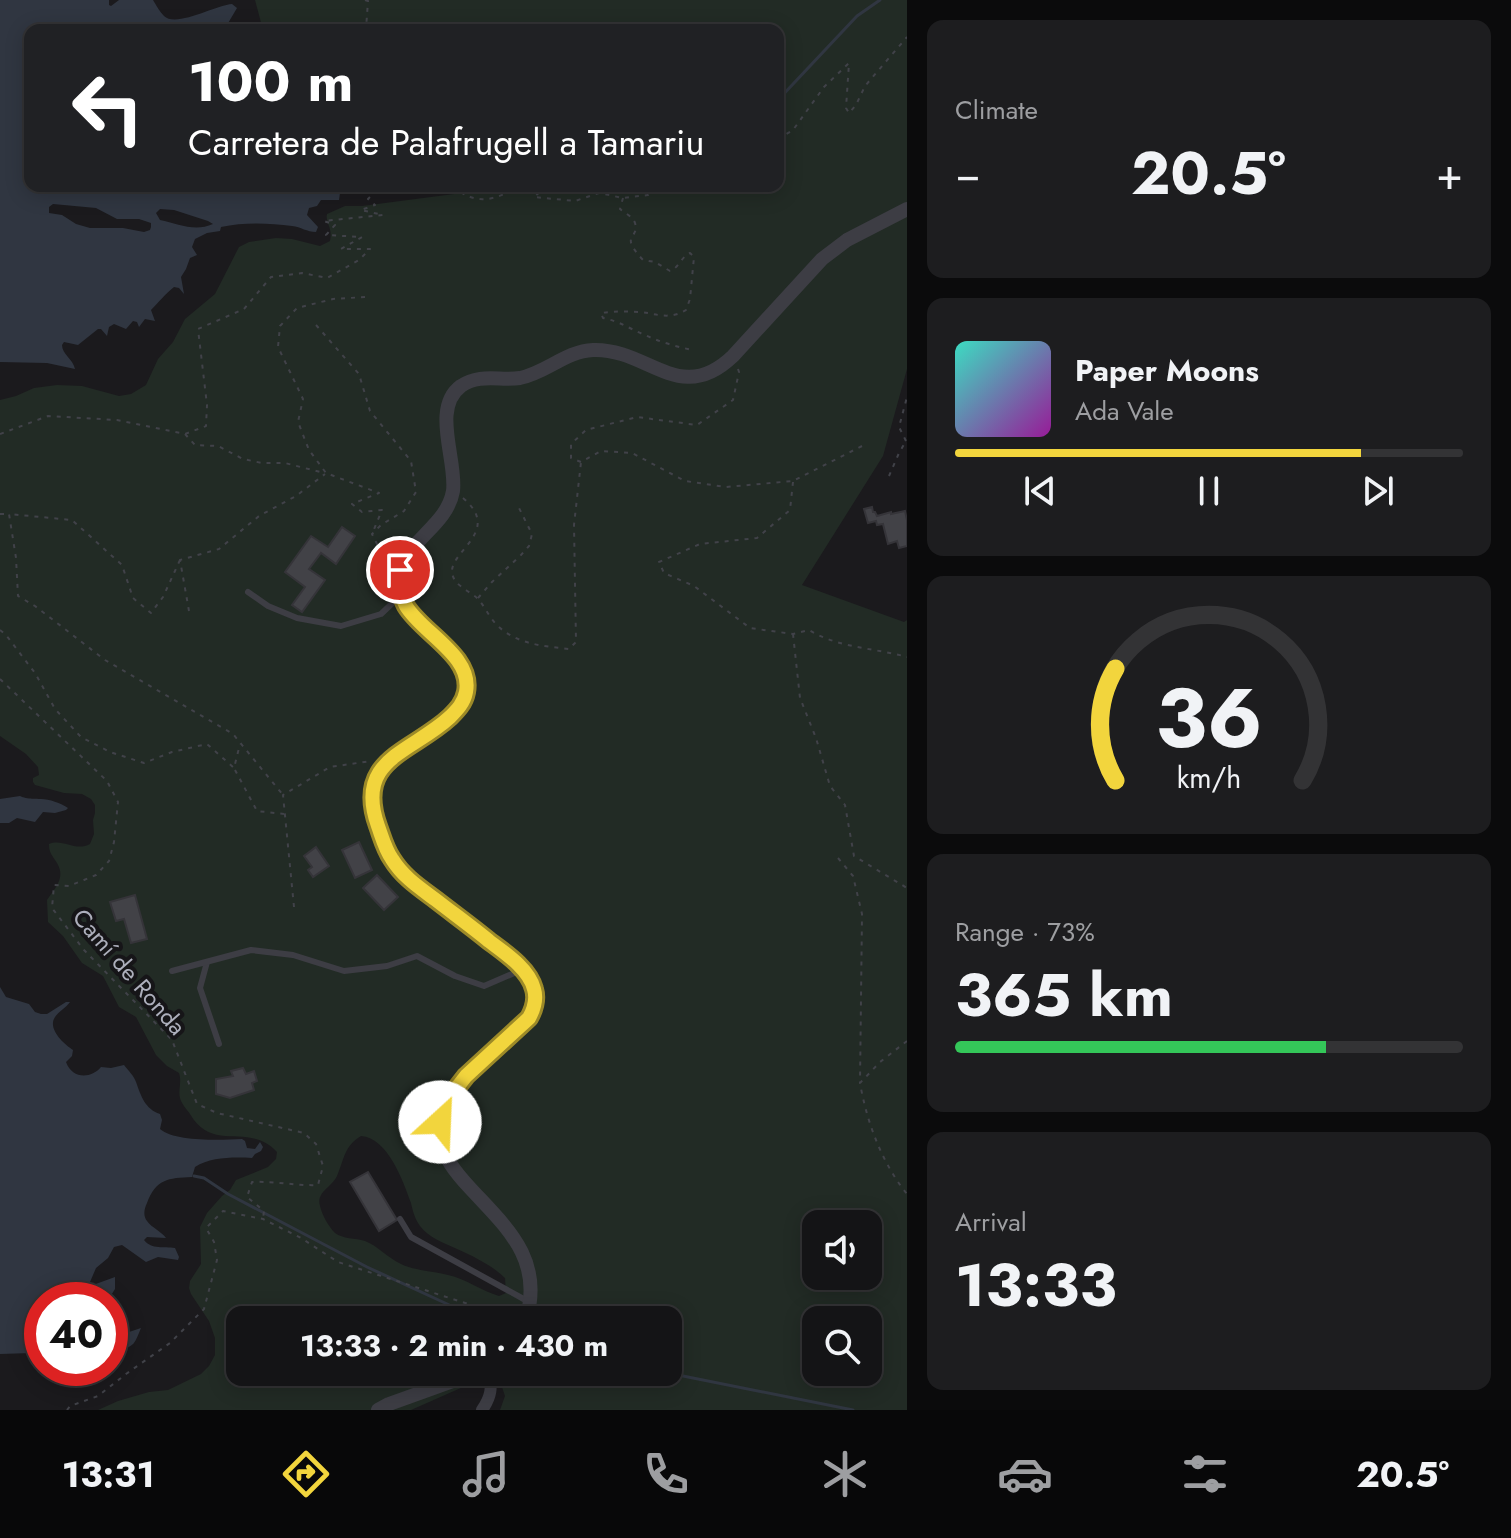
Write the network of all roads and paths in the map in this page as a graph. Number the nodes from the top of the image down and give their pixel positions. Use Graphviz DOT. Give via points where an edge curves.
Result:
graph roads {
  1 [pos="365,0"];
  2 [pos="366,24"];
  3 [pos="907,37"];
  4 [pos="784,135"];
  5 [pos="375,192"];
  6 [pos="460,192"];
  7 [pos="510,192"];
  8 [pos="540,192"];
  9 [pos="649,192"];
  10 [pos="623,198"];
  11 [pos="907,209"];
  12 [pos="365,297"];
  13 [pos="316,325"];
  14 [pos="693,350"];
  15 [pos="739,372"];
  16 [pos="907,397"];
  17 [pos="0,434"];
  18 [pos="185,434"];
  19 [pos="907,441"];
  20 [pos="862,446"];
  21 [pos="581,462"];
  22 [pos="326,473"];
  23 [pos="889,476"];
  24 [pos="793,481"];
  25 [pos="470,504"];
  26 [pos="519,508"];
  27 [pos="0,514"];
  28 [pos="9,514"];
  29 [pos="372,534"];
  30 [pos="404,559"];
  31 [pos="180,560"];
  32 [pos="248,592"];
  33 [pos="402,594"];
  34 [pos="478,599"];
  35 [pos="189,611"];
  36 [pos="0,630"];
  37 [pos="793,634"];
  38 [pos="907,657"];
  39 [pos="0,679"];
  40 [pos="241,743"];
  41 [pos="392,758"];
  42 [pos="234,768"];
  43 [pos="283,795"];
  44 [pos="285,814"];
  45 [pos="838,858"];
  46 [pos="907,888"];
  47 [pos="294,907"];
  48 [pos="207,962"];
  49 [pos="523,970"];
  50 [pos="172,971"];
  51 [pos="907,1041"];
  52 [pos="219,1044"];
  53 [pos="860,1083"];
  54 [pos="907,1194"];
  55 [pos="263,1219"];
  56 [pos="400,1219"];
  57 [pos="529,1302"];
  58 [pos="475,1306"];
  59 [pos="528,1306"];
  60 [pos="439,1386"];
  61 [pos="493,1386"];
  62 [pos="67,1410"];
  63 [pos="378,1410"];
  64 [pos="482,1410"];
  1 -- 2 [label="path"];
  3 -- 4 [label="path" via="849,113 849,63"];
  5 -- 18 [label="path" via="368,199 375,205 361,210 383,215 324,221 335,225 326,235 362,237 341,249 370,249 359,260 327,278 302,273 271,277 244,309 198,329 206,426"];
  6 -- 7 [label="path" via="485,201"];
  8 -- 10 [label="path" via="534,197 575,201 599,193"];
  9 -- 10 [label="path"];
  10 -- 14 [label="path" via="620,209 635,224 630,246 643,260 670,271 685,255 694,257 690,299 686,310 669,316 601,313 603,318"];
  11 -- 30 [label="street" via="822,259 712,372 676,376 620,353 591,350 520,378 482,378 457,389 446,422 453,490 438,522"];
  12 -- 22 [label="path" via="297,308 280,326 278,347 303,399 298,422"];
  13 -- 29 [label="path" via="359,374 370,411 411,461 416,492 404,511"];
  15 -- 21 [label="path" via="733,400 697,425 637,417 586,430 571,444 571,458"];
  16 -- 19 [label="path" via="899,427"];
  17 -- 18 [label="path" via="48,416 117,420"];
  18 -- 22 [label="path" via="195,445 218,446 243,459"];
  19 -- 23 [label="path"];
  20 -- 24 [label="path"];
  21 -- 24 [label="path" via="601,451 632,453 685,481 726,487"];
  21 -- 34 [label="path" via="574,525 576,642 569,649 522,641 505,633"];
  22 -- 29 [label="path" via="379,493 352,504 362,512 382,510"];
  22 -- 31 [label="path" via="219,549"];
  24 -- 37 [label="path" via="790,510 757,538 700,544 659,562 664,573 694,586 750,628"];
  25 -- 34 [label="path" via="477,523 474,537 452,576"];
  26 -- 34 [label="path" via="532,534 529,546"];
  27 -- 28 [label="path"];
  28 -- 31 [label="path" via="72,520 122,565 133,598 151,613"];
  28 -- 40 [label="path" via="18,596 105,660"];
  29 -- 30 [label="path" via="379,548"];
  30 -- 33 [label="street"];
  31 -- 35 [label="path"];
  32 -- 33 [label="lane" via="297,618 341,626 381,614"];
  33 -- 41 [label="street" via="407,607 454,655 467,686 457,711"];
  36 -- 42 [label="path" via="81,737 144,763 207,744"];
  37 -- 38 [label="path" via="809,630"];
  37 -- 46 [label="path" via="800,698 830,786 845,805 854,856"];
  39 -- 55 [label="path, Camí de Ronda" via="107,781 118,802 109,861 96,875 69,886 54,885 52,908 84,950 172,1040 197,1104 304,1133 316,1144 323,1166 318,1185 252,1182 247,1197 264,1211"];
  40 -- 42 [label="path"];
  40 -- 43 [label="path"];
  41 -- 43 [label="path" via="330,767"];
  41 -- 49 [label="street" via="378,773 372,795 391,858 406,877"];
  42 -- 44 [label="path" via="257,811"];
  43 -- 44 [label="path"];
  44 -- 47 [label="path"];
  45 -- 53 [label="path" via="853,876 862,914"];
  48 -- 49 [label="lane" via="251,950 293,955 344,971 417,956 484,986"];
  48 -- 50 [label="lane"];
  48 -- 52 [label="lane" via="200,988"];
  49 -- 57 [label="street" via="534,987 529,1018 454,1090 439,1135 460,1177 520,1245"];
  51 -- 53 [label="path"];
  53 -- 54 [label="path" via="868,1123"];
  55 -- 58 [label="path" via="338,1262"];
  55 -- 62 [label="path" via="223,1211 206,1228 217,1260 204,1309 170,1343 98,1396"];
  56 -- 57 [label="lane" via="411,1237"];
  57 -- 59 [label="street"];
  60 -- 63 [label="street"];
  61 -- 64 [label="street"];
}
